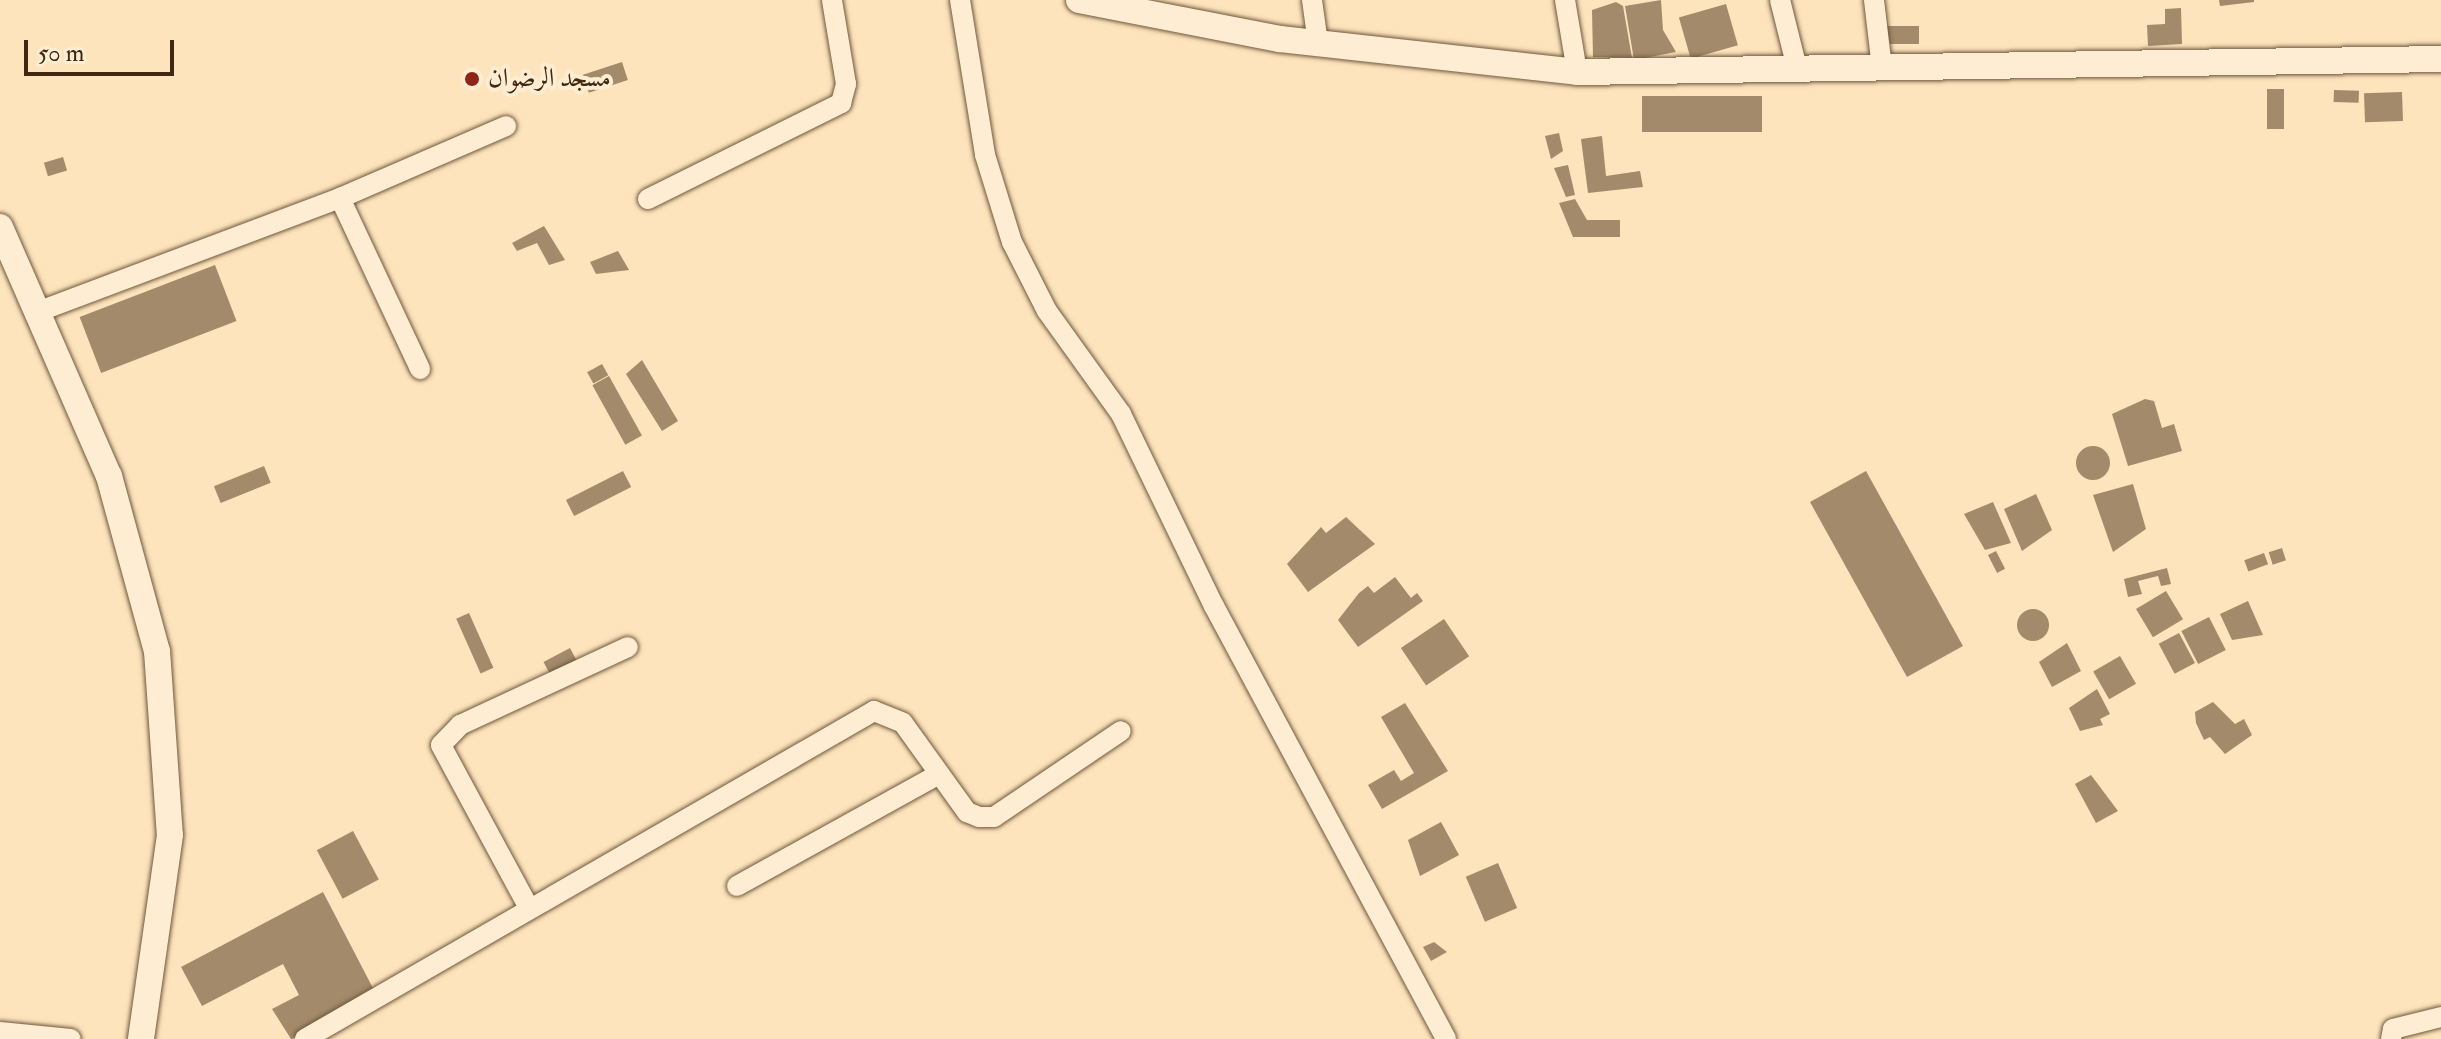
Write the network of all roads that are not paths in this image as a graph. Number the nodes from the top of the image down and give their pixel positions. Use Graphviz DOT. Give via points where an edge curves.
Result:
graph roads {
  1 [pos="832,0"];
  2 [pos="960,0"];
  3 [pos="1079,0"];
  4 [pos="1312,0"];
  5 [pos="1565,0"];
  6 [pos="1780,0"];
  7 [pos="1874,0"];
  8 [pos="1318,43"];
  9 [pos="2441,59"];
  10 [pos="1797,68"];
  11 [pos="1882,68"];
  12 [pos="1577,72"];
  13 [pos="506,126"];
  14 [pos="340,198"];
  15 [pos="648,199"];
  16 [pos="0,227"];
  17 [pos="37,312"];
  18 [pos="420,369"];
  19 [pos="628,647"];
  20 [pos="1121,731"];
  21 [pos="939,774"];
  22 [pos="737,886"];
  23 [pos="529,908"];
  24 [pos="2441,1017"];
  25 [pos="0,1032"];
  26 [pos="2392,1034"];
  27 [pos="71,1039"];
  28 [pos="141,1039"];
  29 [pos="305,1039"];
  30 [pos="1446,1039"];
  31 [pos="2372,1039"];
  1 -- 15 [label="street" via="846,84 841,103"];
  2 -- 30 [label="street" via="985,155 1012,242 1047,311 1121,414 1214,606"];
  3 -- 8 [label="street"];
  4 -- 8 [label="street"];
  5 -- 12 [label="street"];
  6 -- 10 [label="street"];
  7 -- 11 [label="street"];
  8 -- 12 [label="street"];
  9 -- 11 [label="street"];
  10 -- 11 [label="street"];
  10 -- 12 [label="street"];
  13 -- 14 [label="street"];
  14 -- 17 [label="street"];
  14 -- 18 [label="street"];
  16 -- 17 [label="street"];
  17 -- 28 [label="street" via="109,476 157,651 170,835"];
  19 -- 23 [label="street" via="460,725 441,745"];
  20 -- 21 [label="street" via="994,817 967,812"];
  21 -- 22 [label="street"];
  21 -- 23 [label="street" via="903,723 874,711"];
  23 -- 29 [label="street"];
  24 -- 26 [label="street"];
  25 -- 27 [label="street"];
  26 -- 31 [label="street"];
}
